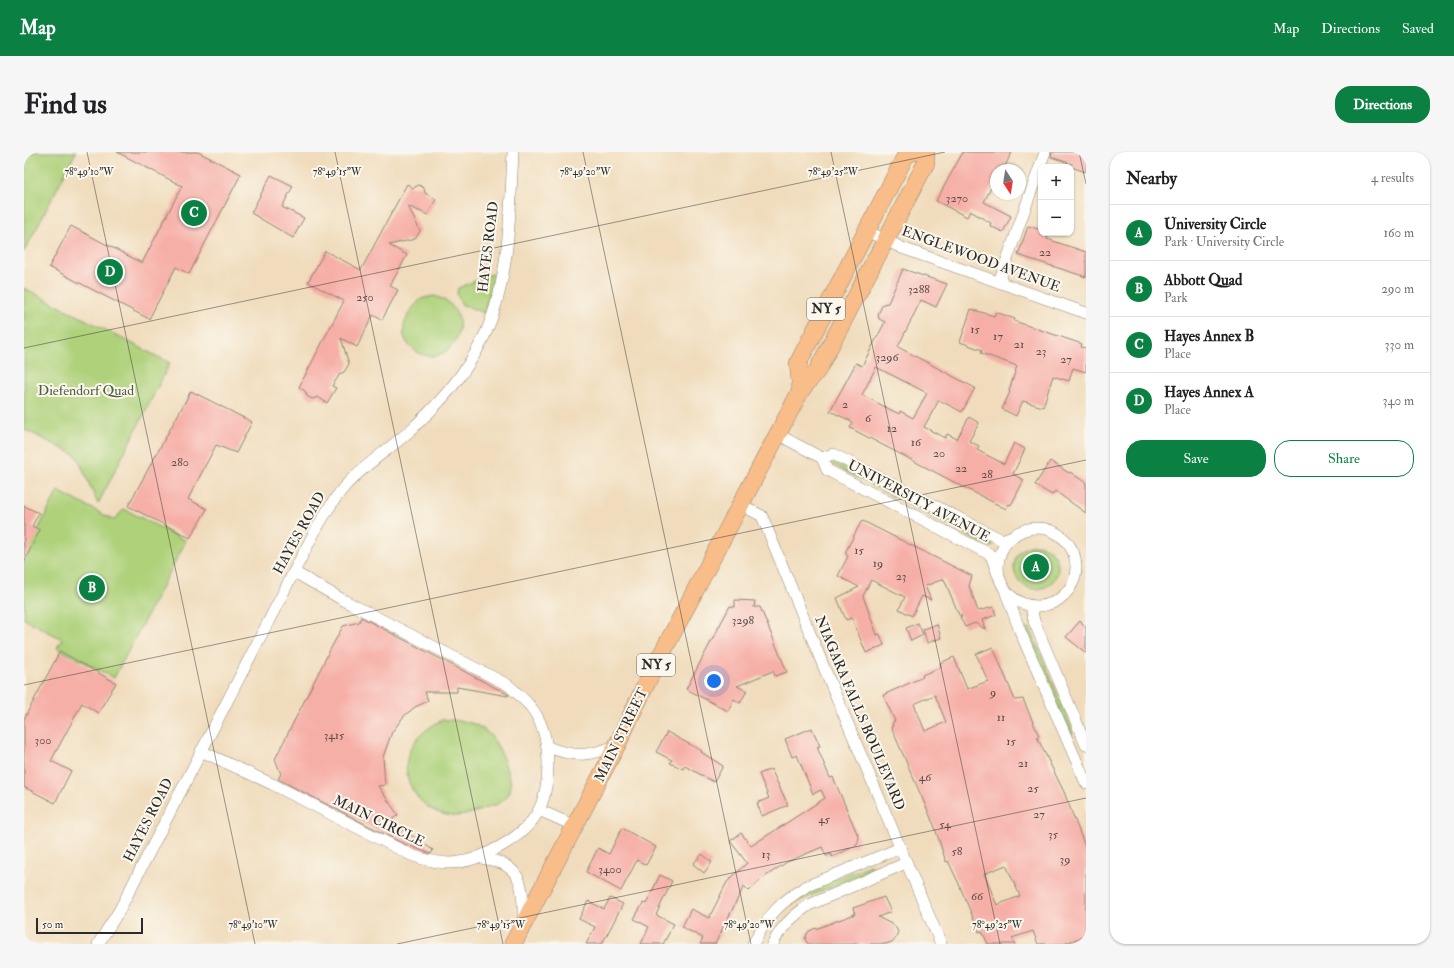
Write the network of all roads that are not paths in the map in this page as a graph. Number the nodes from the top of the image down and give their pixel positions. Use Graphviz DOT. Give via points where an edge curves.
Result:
graph roads {
  1 [pos="513,152"];
  2 [pos="913,152"];
  3 [pos="926,152"];
  4 [pos="1045,152"];
  5 [pos="867,231"];
  6 [pos="885,241"];
  7 [pos="999,282"];
  8 [pos="1086,313"];
  9 [pos="801,390"];
  10 [pos="777,434"];
  11 [pos="822,458"];
  12 [pos="741,505"];
  13 [pos="1014,535"];
  14 [pos="1076,566"];
  15 [pos="294,572"];
  16 [pos="1086,574"];
  17 [pos="998,575"];
  18 [pos="1005,590"];
  19 [pos="1031,606"];
  20 [pos="1085,742"];
  21 [pos="1070,744"];
  22 [pos="617,745"];
  23 [pos="548,746"];
  24 [pos="201,751"];
  25 [pos="1086,783"];
  26 [pos="539,810"];
  27 [pos="574,826"];
  28 [pos="900,848"];
  29 [pos="481,858"];
  30 [pos="906,863"];
  31 [pos="780,904"];
  32 [pos="792,918"];
  33 [pos="523,923"];
  34 [pos="98,944"];
  35 [pos="513,944"];
  36 [pos="753,944"];
  37 [pos="773,944"];
  38 [pos="941,944"];
  1 -- 15 [label="street, HAYES ROAD" via="504,266 487,331 461,376 434,409 346,484 314,532"];
  2 -- 5 [label="main road, NY 5" via="906,156"];
  3 -- 6 [label="main road, NY 5" via="926,163"];
  4 -- 7 [label="street"];
  5 -- 6 [label="street, ENGLEWOOD AVENUE"];
  5 -- 9 [label="main road, NY 5" via="798,363"];
  6 -- 7 [label="street, ENGLEWOOD AVENUE"];
  6 -- 9 [label="main road, NY 5" via="817,372"];
  7 -- 8 [label="street, ENGLEWOOD AVENUE"];
  9 -- 10 [label="main road, NY 5"];
  10 -- 11 [label="street, UNIVERSITY AVENUE"];
  10 -- 12 [label="main road, NY 5"];
  11 -- 13 [label="street, UNIVERSITY AVENUE" via="833,454 1002,540"];
  11 -- 17 [label="street, UNIVERSITY AVENUE" via="827,470 991,555"];
  12 -- 22 [label="main road, MAIN STREET / NY 5" via="650,676"];
  12 -- 28 [label="street, NIAGARA FALLS BOULEVARD" via="762,516"];
  13 -- 14 [label="street" via="1031,529 1050,530 1071,548"];
  13 -- 17 [label="street" via="1002,549"];
  14 -- 16 [label="street"];
  14 -- 19 [label="street" via="1074,580 1062,597 1042,606"];
  15 -- 23 [label="street, MAIN CIRCLE" via="508,685 535,713"];
  15 -- 24 [label="street, HAYES ROAD"];
  17 -- 18 [label="street"];
  18 -- 19 [label="street" via="1012,598"];
  18 -- 21 [label="street" via="1020,631"];
  19 -- 20 [label="street" via="1034,621"];
  20 -- 21 [label="street"];
  21 -- 25 [label="street"];
  22 -- 23 [label="street" via="582,755 564,753"];
  22 -- 27 [label="main road, MAIN STREET / NY 5"];
  23 -- 26 [label="street, MAIN CIRCLE" via="548,785"];
  24 -- 29 [label="street, MAIN CIRCLE" via="259,777 426,861 443,863"];
  24 -- 34 [label="street, HAYES ROAD" via="119,911"];
  26 -- 27 [label="street"];
  26 -- 29 [label="street, MAIN CIRCLE" via="526,828"];
  27 -- 33 [label="main road, MAIN STREET / NY 5"];
  28 -- 30 [label="street, NIAGARA FALLS BOULEVARD"];
  28 -- 31 [label="street" via="807,886"];
  29 -- 33 [label="street" via="505,863 518,876 524,902"];
  30 -- 32 [label="street" via="809,905"];
  30 -- 38 [label="street, NIAGARA FALLS BOULEVARD"];
  31 -- 32 [label="street"];
  31 -- 36 [label="street" via="770,914"];
  32 -- 37 [label="street" via="779,932"];
  33 -- 35 [label="main road, MAIN STREET / NY 5"];
}
